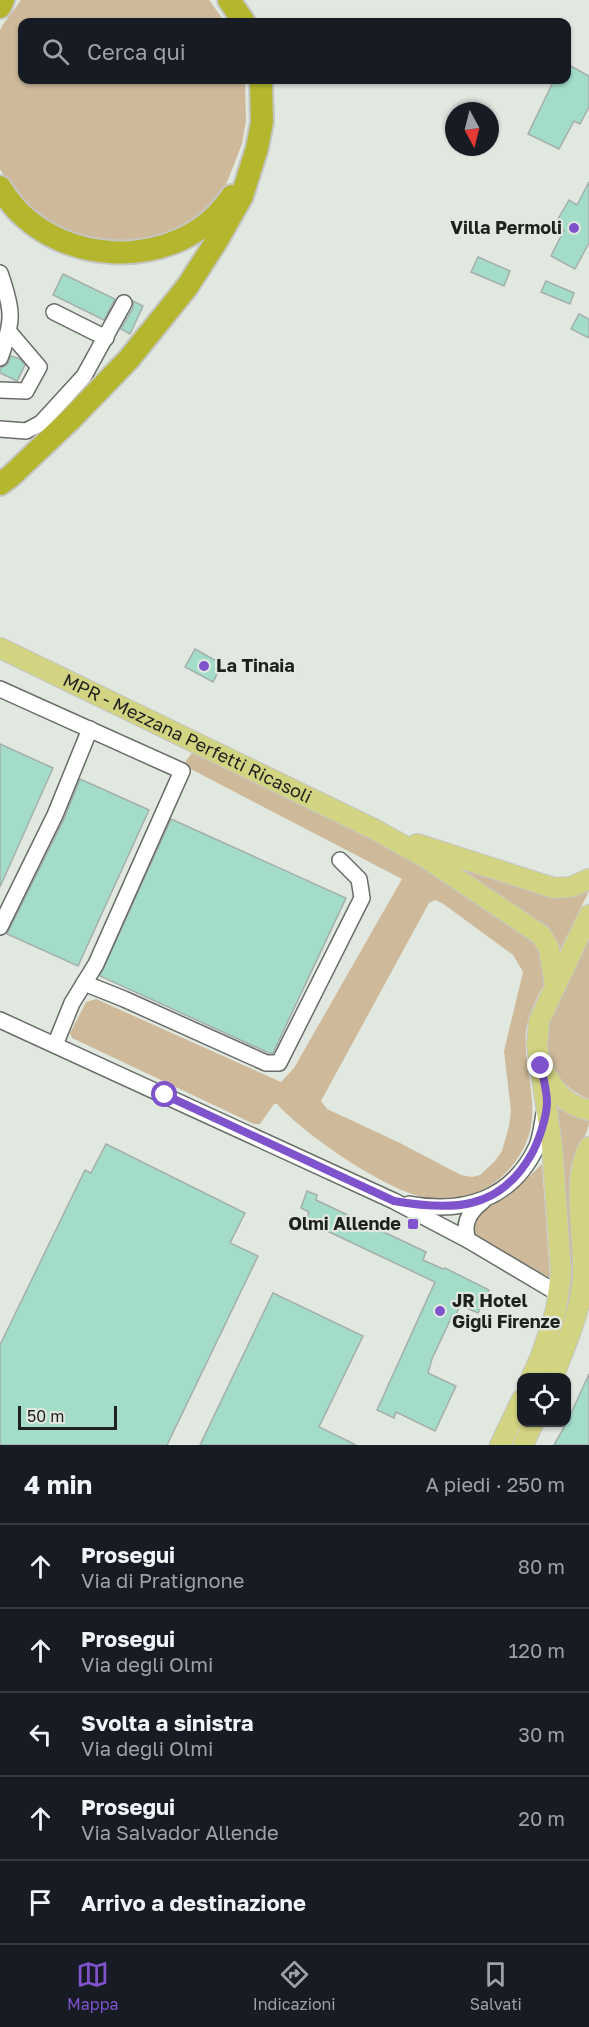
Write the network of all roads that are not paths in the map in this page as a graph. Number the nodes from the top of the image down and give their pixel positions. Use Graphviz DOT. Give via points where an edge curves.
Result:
graph roads {
  1 [pos="3,0"];
  2 [pos="229,0"];
  3 [pos="0,7"];
  4 [pos="241,18"];
  5 [pos="261,84"];
  6 [pos="249,170"];
  7 [pos="0,187"];
  8 [pos="0,273"];
  9 [pos="124,303"];
  10 [pos="54,312"];
  11 [pos="5,327"];
  12 [pos="106,338"];
  13 [pos="0,358"];
  14 [pos="0,390"];
  15 [pos="4,427"];
  16 [pos="0,484"];
  17 [pos="0,648"];
  18 [pos="0,689"];
  19 [pos="90,729"];
  20 [pos="376,830"];
  21 [pos="340,860"];
  22 [pos="589,879"];
  23 [pos="589,915"];
  24 [pos="0,927"];
  25 [pos="84,983"];
  26 [pos="555,986"];
  27 [pos="0,1020"];
  28 [pos="55,1045"];
  29 [pos="541,1066"];
  30 [pos="547,1103"];
  31 [pos="589,1110"];
  32 [pos="589,1147"];
  33 [pos="485,1199"];
  34 [pos="394,1201"];
  35 [pos="468,1240"];
  36 [pos="586,1242"];
  37 [pos="560,1294"];
  38 [pos="583,1310"];
  39 [pos="533,1373"];
  40 [pos="555,1373"];
  41 [pos="517,1409"];
  42 [pos="532,1427"];
  43 [pos="500,1445"];
  44 [pos="523,1445"];
  1 -- 3 [label="highway"];
  2 -- 4 [label="highway"];
  5 -- 6 [label="highway" via="262,122"];
  6 -- 7 [label="highway" via="229,201 203,227 163,246 123,254 81,249 43,231 26,219"];
  6 -- 16 [label="highway" via="231,217 187,287 129,359"];
  8 -- 11 [label="street" via="12,315"];
  9 -- 12 [label="street"];
  10 -- 12 [label="street"];
  11 -- 13 [label="street"];
  11 -- 14 [label="street" via="39,367 26,391"];
  12 -- 15 [label="street" via="84,376 41,423 26,431"];
  17 -- 20 [label="main road, MPR - Mezzana Perfetti Ricasoli"];
  18 -- 19 [label="street"];
  19 -- 24 [label="street" via="55,815"];
  19 -- 25 [label="street" via="182,771"];
  20 -- 22 [label="main road, MPR - Mezzana Perfetti Ricasoli" via="554,888 571,887"];
  20 -- 26 [label="main road, MPR - Mezzana Perfetti Ricasoli" via="426,858 541,935 549,948"];
  21 -- 25 [label="street" via="359,879 363,898 279,1063 266,1063"];
  23 -- 26 [label="main road"];
  25 -- 28 [label="street"];
  26 -- 29 [label="main road" via="539,1021 537,1045"];
  27 -- 28 [label="street"];
  28 -- 34 [label="street"];
  29 -- 30 [label="main road"];
  29 -- 31 [label="main road" via="553,1088 566,1101"];
  30 -- 33 [label="street" via="537,1144 527,1162 508,1185"];
  30 -- 37 [label="main road"];
  32 -- 36 [label="main road" via="584,1156 580,1189"];
  33 -- 34 [label="street" via="448,1207"];
  33 -- 35 [label="street" via="468,1216"];
  34 -- 35 [label="street"];
  35 -- 37 [label="street"];
  36 -- 38 [label="main road"];
  37 -- 39 [label="main road"];
  38 -- 40 [label="main road"];
  41 -- 43 [label="main road"];
  42 -- 44 [label="main road"];
}
